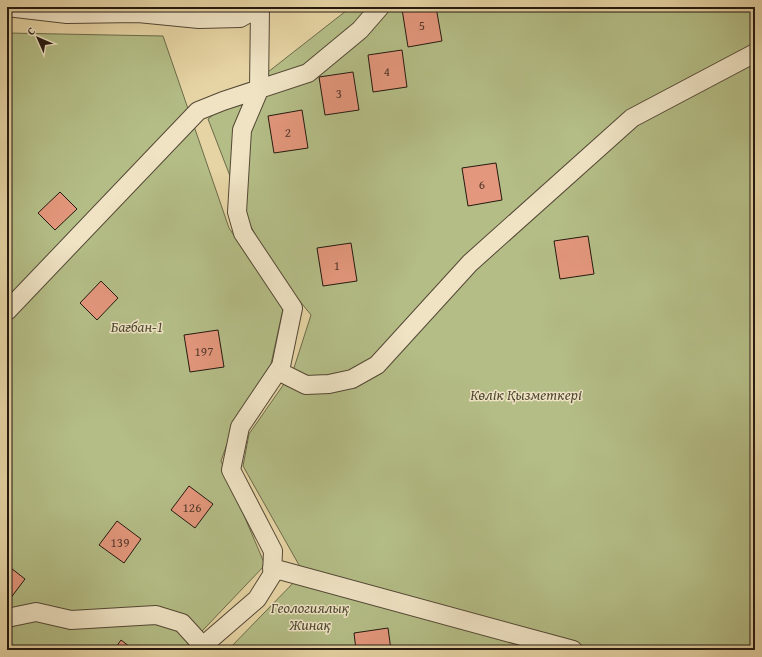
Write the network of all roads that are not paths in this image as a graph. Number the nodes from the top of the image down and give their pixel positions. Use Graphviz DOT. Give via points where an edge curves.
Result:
graph roads {
  1 [pos="260,7"];
  2 [pos="380,7"];
  3 [pos="14,8"];
  4 [pos="7,21"];
  5 [pos="755,53"];
  6 [pos="259,90"];
  7 [pos="7,311"];
  8 [pos="278,371"];
  9 [pos="272,568"];
  10 [pos="7,618"];
  11 [pos="200,648"];
  12 [pos="573,650"];
  1 -- 3 [label="street" via="240,18 199,18 138,12 67,14"];
  1 -- 6 [label="street"];
  2 -- 6 [label="street" via="360,30 308,73"];
  3 -- 4 [label="street"];
  5 -- 8 [label="street" via="632,118 470,263 377,365 352,379 329,384 306,385"];
  6 -- 7 [label="street" via="198,111"];
  6 -- 8 [label="street" via="242,130 237,212 243,233 293,308"];
  8 -- 9 [label="street" via="240,427 231,470 273,551"];
  9 -- 11 [label="street" via="272,576 257,599"];
  9 -- 12 [label="street"];
  10 -- 11 [label="street" via="36,612 71,620 156,615 182,623"];
}
